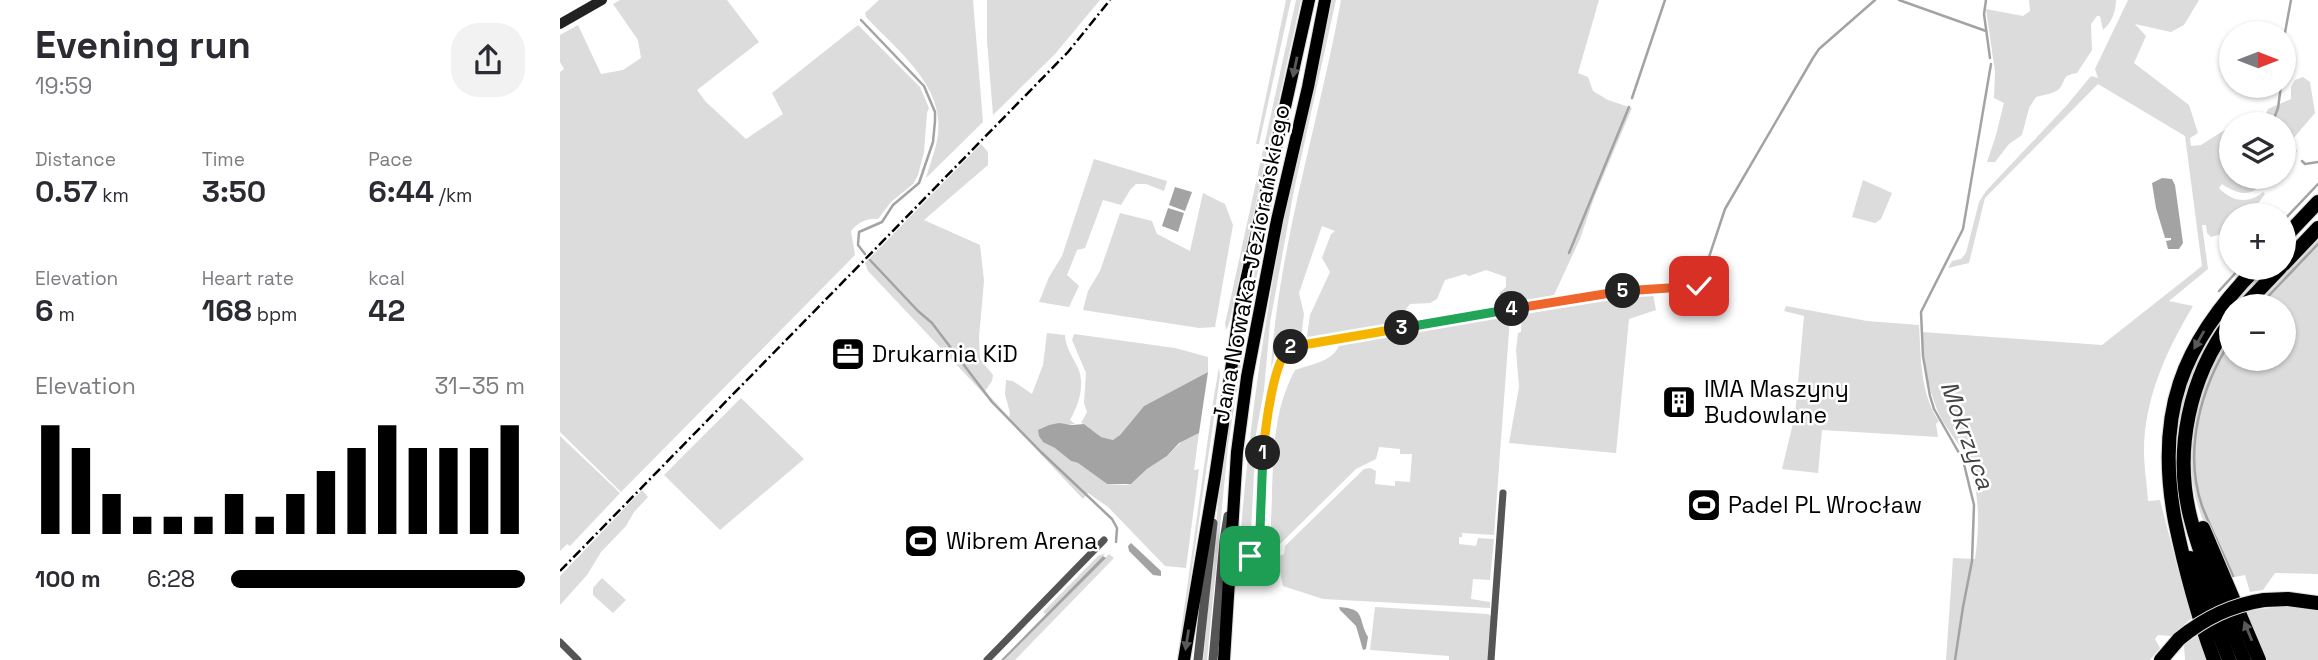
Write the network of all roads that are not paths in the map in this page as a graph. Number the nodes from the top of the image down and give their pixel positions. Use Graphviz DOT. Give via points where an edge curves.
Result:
graph roads {
  1 [pos="602,0"];
  2 [pos="1309,0"];
  3 [pos="1325,2"];
  4 [pos="560,24"];
  5 [pos="2318,202"];
  6 [pos="2296,225"];
  7 [pos="2318,228"];
  8 [pos="2296,251"];
  9 [pos="2245,280"];
  10 [pos="2269,280"];
  11 [pos="1720,289"];
  12 [pos="2255,294"];
  13 [pos="2219,340"];
  14 [pos="1215,477"];
  15 [pos="2186,485"];
  16 [pos="1503,493"];
  17 [pos="1234,495"];
  18 [pos="2175,521"];
  19 [pos="1233,528"];
  20 [pos="1104,540"];
  21 [pos="1251,556"];
  22 [pos="1229,589"];
  23 [pos="2318,603"];
  24 [pos="560,642"];
  25 [pos="578,660"];
  26 [pos="987,660"];
  27 [pos="1184,660"];
  28 [pos="1198,660"];
  29 [pos="1213,660"];
  30 [pos="1224,660"];
  31 [pos="1491,660"];
  32 [pos="2161,660"];
  33 [pos="2214,660"];
  34 [pos="2229,660"];
  35 [pos="2244,660"];
  36 [pos="2259,660"];
  1 -- 4 [label="main road"];
  2 -- 14 [label="main road, Jana Nowaka-Jeziorańskiego, one-way" via="1241,303"];
  3 -- 17 [label="main road, Jana Nowaka-Jeziorańskiego" via="1256,325 1239,429"];
  5 -- 6 [label="highway"];
  7 -- 8 [label="highway"];
  9 -- 18 [label="highway, one-way" via="2202,333 2176,395 2168,456"];
  10 -- 12 [label="highway"];
  11 -- 21 [label="street" via="1659,287 1608,293 1287,349 1274,383 1265,437 1259,556"];
  13 -- 15 [label="highway" via="2194,392 2185,435"];
  14 -- 27 [label="main road, one-way"];
  14 -- 28 [label="street, Jana Nowaka-Jeziorańskiego"];
  15 -- 35 [label="highway" via="2193,527"];
  36 -- 15 [label="highway, one-way"];
  16 -- 31 [label="street"];
  17 -- 19 [label="main road"];
  17 -- 29 [label="street, Jana Nowaka-Jeziorańskiego" via="1224,541"];
  18 -- 33 [label="highway" via="2190,588"];
  18 -- 34 [label="highway"];
  19 -- 21 [label="street" via="1239,548"];
  19 -- 22 [label="main road"];
  20 -- 26 [label="street"];
  21 -- 22 [label="street" via="1238,563"];
  22 -- 30 [label="main road"];
  23 -- 32 [label="highway, bridge" via="2288,599 2236,606 2179,639"];
  24 -- 25 [label="street"];
}
